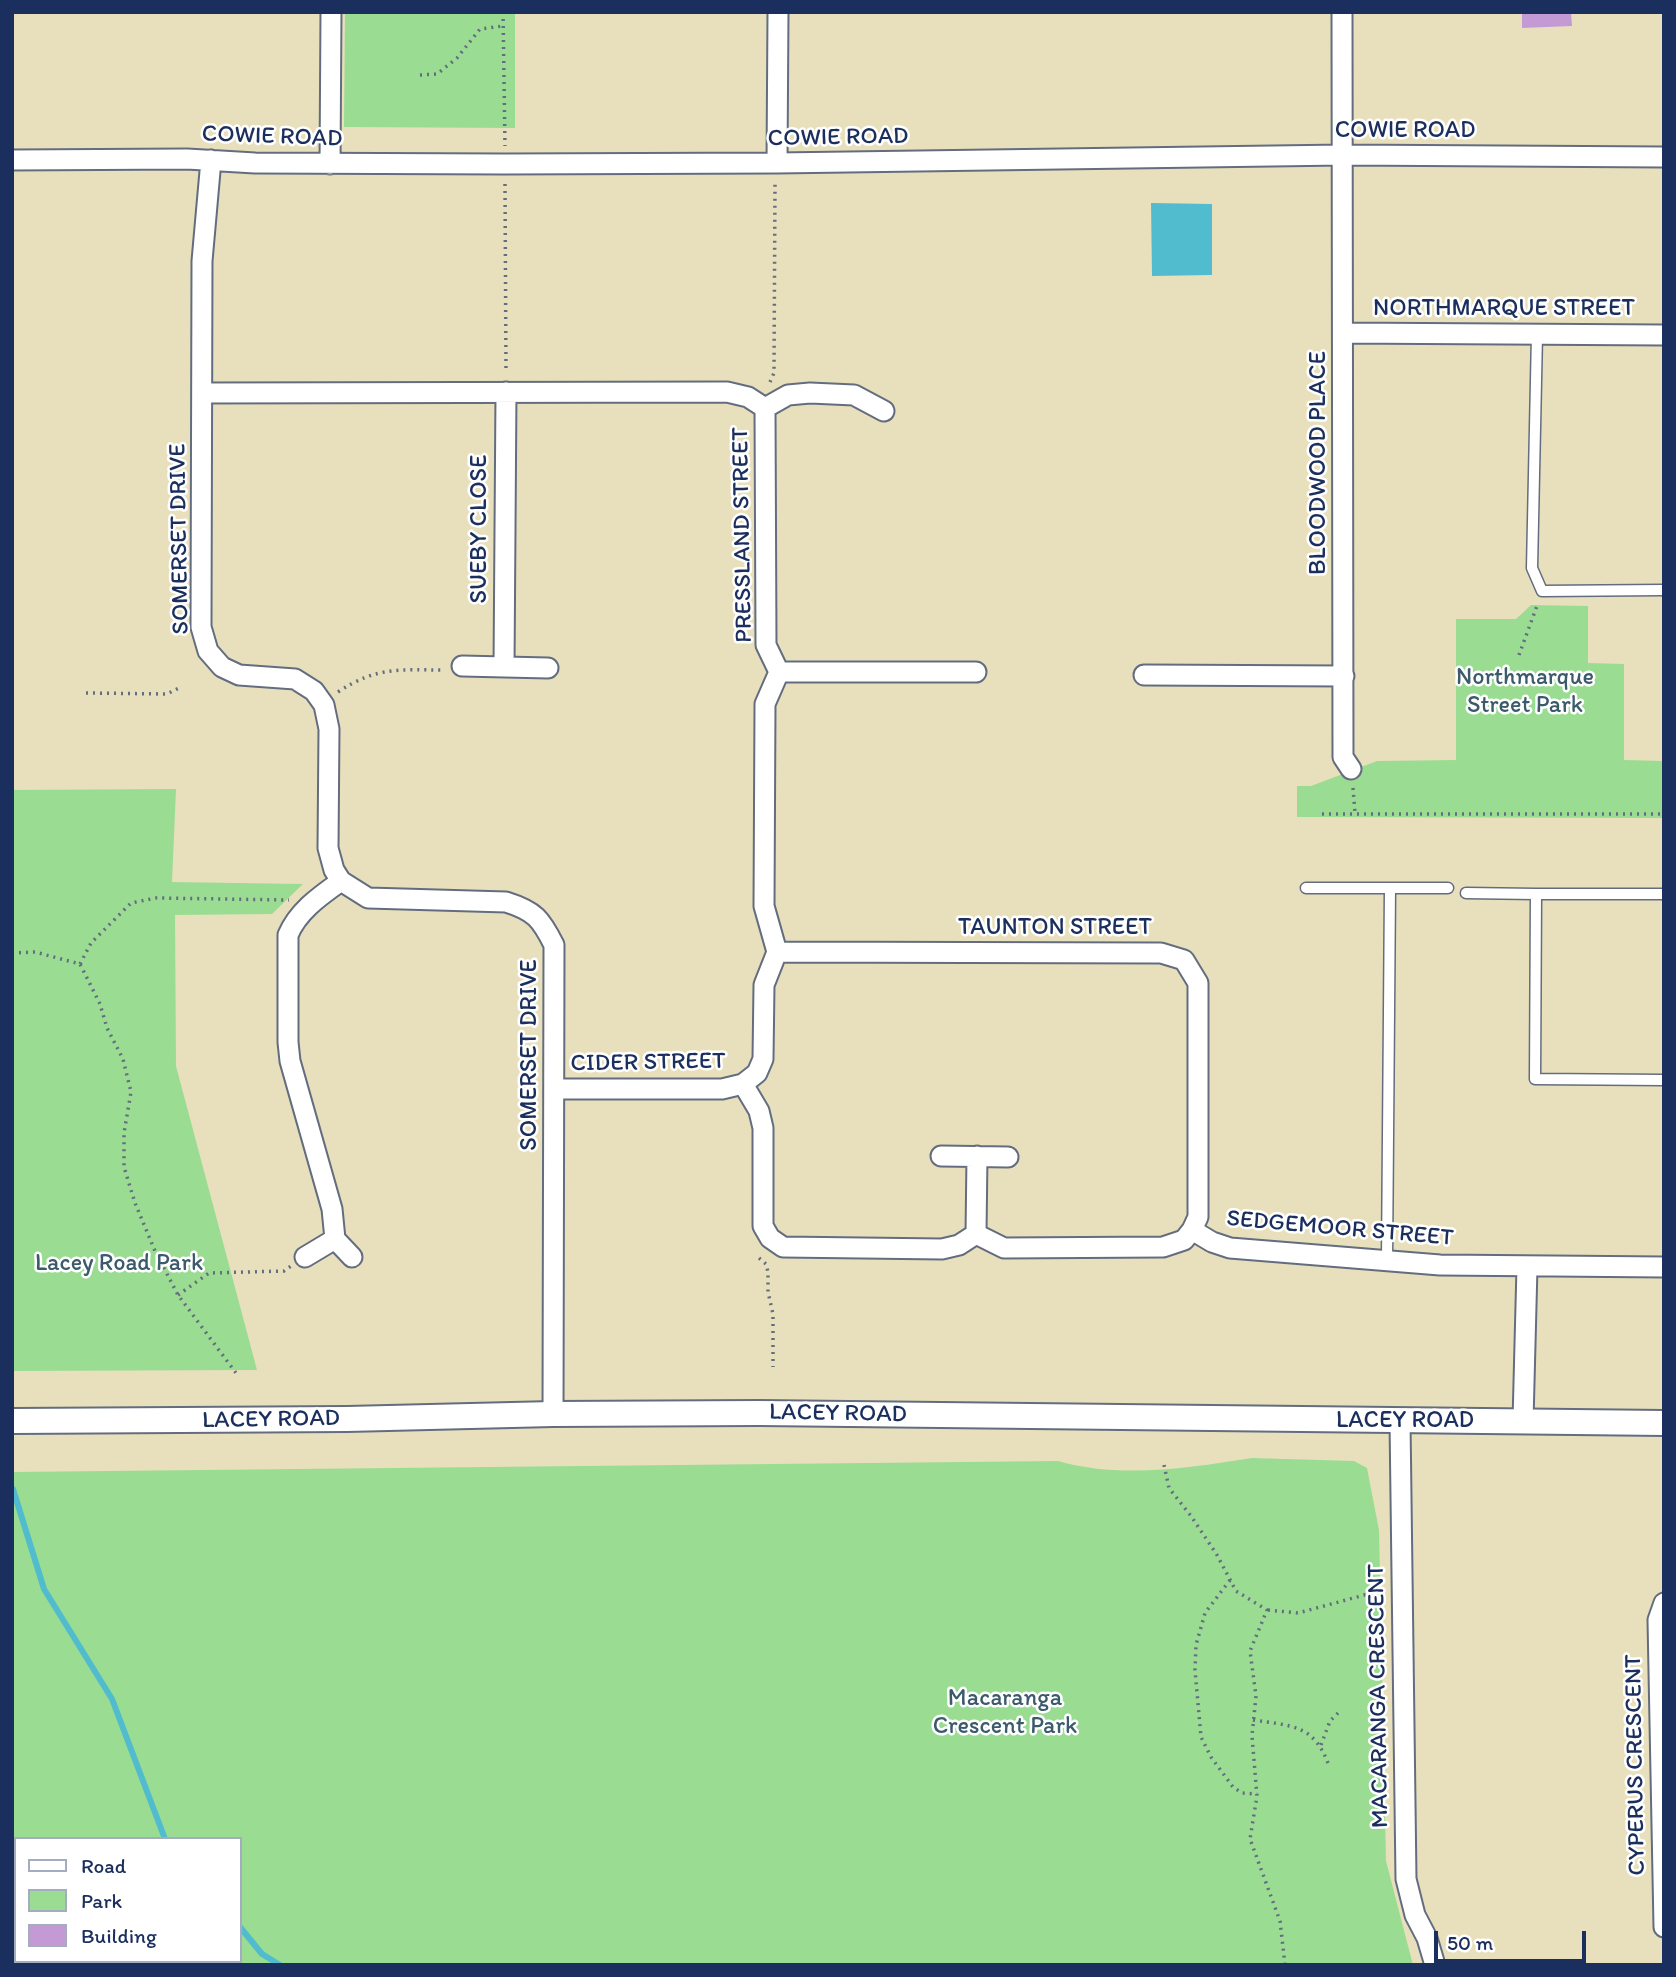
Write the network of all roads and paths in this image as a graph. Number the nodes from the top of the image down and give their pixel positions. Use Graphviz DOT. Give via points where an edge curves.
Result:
graph roads {
  1 [pos="331,12"];
  2 [pos="503,12"];
  3 [pos="778,12"];
  4 [pos="1342,12"];
  5 [pos="503,26"];
  6 [pos="420,75"];
  7 [pos="505,149"];
  8 [pos="1343,155"];
  9 [pos="1664,157"];
  10 [pos="12,160"];
  11 [pos="211,160"];
  12 [pos="777,163"];
  13 [pos="330,164"];
  14 [pos="505,179"];
  15 [pos="775,184"];
  16 [pos="1343,333"];
  17 [pos="1537,334"];
  18 [pos="1664,335"];
  19 [pos="506,392"];
  20 [pos="203,393"];
  21 [pos="765,408"];
  22 [pos="884,411"];
  23 [pos="1664,590"];
  24 [pos="1542,591"];
  25 [pos="1519,654"];
  26 [pos="462,666"];
  27 [pos="504,667"];
  28 [pos="548,668"];
  29 [pos="779,672"];
  30 [pos="976,672"];
  31 [pos="1144,675"];
  32 [pos="1343,676"];
  33 [pos="179,688"];
  34 [pos="86,693"];
  35 [pos="324,705"];
  36 [pos="1351,769"];
  37 [pos="1355,813"];
  38 [pos="1322,814"];
  39 [pos="1664,814"];
  40 [pos="341,881"];
  41 [pos="1306,888"];
  42 [pos="1390,888"];
  43 [pos="1448,888"];
  44 [pos="1466,893"];
  45 [pos="1536,894"];
  46 [pos="1664,894"];
  47 [pos="297,895"];
  48 [pos="777,952"];
  49 [pos="12,953"];
  50 [pos="80,964"];
  51 [pos="1664,1080"];
  52 [pos="743,1084"];
  53 [pos="554,1089"];
  54 [pos="941,1156"];
  55 [pos="976,1156"];
  56 [pos="1008,1157"];
  57 [pos="1192,1230"];
  58 [pos="976,1234"];
  59 [pos="335,1239"];
  60 [pos="304,1257"];
  61 [pos="352,1257"];
  62 [pos="759,1258"];
  63 [pos="1387,1259"];
  64 [pos="1527,1267"];
  65 [pos="1664,1267"];
  66 [pos="178,1295"];
  67 [pos="773,1367"];
  68 [pos="236,1373"];
  69 [pos="553,1413"];
  70 [pos="1400,1421"];
  71 [pos="14,1422"];
  72 [pos="1523,1422"];
  73 [pos="1664,1423"];
  74 [pos="1164,1465"];
  75 [pos="1230,1580"];
  76 [pos="1402,1585"];
  77 [pos="1664,1603"];
  78 [pos="1267,1610"];
  79 [pos="1338,1713"];
  80 [pos="1253,1720"];
  81 [pos="1321,1745"];
  82 [pos="1328,1763"];
  83 [pos="1257,1794"];
  84 [pos="1664,1927"];
  85 [pos="1285,1965"];
  86 [pos="1435,1965"];
  1 -- 13 [label="street"];
  2 -- 5 [label="path"];
  3 -- 12 [label="street"];
  4 -- 8 [label="street, BLOODWOOD PLACE"];
  5 -- 6 [label="path" via="480,29 437,74"];
  5 -- 7 [label="path"];
  8 -- 9 [label="street, COWIE ROAD"];
  8 -- 12 [label="street, COWIE ROAD"];
  8 -- 16 [label="street, BLOODWOOD PLACE"];
  10 -- 11 [label="street, COWIE ROAD"];
  11 -- 13 [label="street, COWIE ROAD"];
  11 -- 20 [label="street, SOMERSET DRIVE" via="202,261"];
  12 -- 13 [label="street, COWIE ROAD"];
  14 -- 19 [label="path"];
  15 -- 21 [label="path" via="774,373"];
  16 -- 17 [label="street, NORTHMARQUE STREET"];
  16 -- 32 [label="street, BLOODWOOD PLACE"];
  17 -- 18 [label="street, NORTHMARQUE STREET"];
  17 -- 24 [label="lane" via="1532,568"];
  19 -- 20 [label="street, PRESSLAND STREET"];
  19 -- 21 [label="street, PRESSLAND STREET" via="727,392 748,397"];
  19 -- 27 [label="street, SUEBY CLOSE"];
  20 -- 35 [label="street, SOMERSET DRIVE" via="201,627 208,651 222,667 239,675 295,679 314,691"];
  21 -- 22 [label="street" via="788,395 810,393 853,395"];
  21 -- 29 [label="street, PRESSLAND STREET" via="766,645"];
  23 -- 24 [label="lane"];
  24 -- 25 [label="path"];
  26 -- 27 [label="street"];
  26 -- 35 [label="path" via="393,670 360,678"];
  27 -- 28 [label="street"];
  29 -- 30 [label="street"];
  29 -- 48 [label="street, PRESSLAND STREET" via="765,704 764,906"];
  31 -- 32 [label="street"];
  32 -- 36 [label="street, BLOODWOOD PLACE" via="1343,757"];
  33 -- 34 [label="path" via="167,694"];
  35 -- 40 [label="street" via="329,729 328,848"];
  36 -- 37 [label="path"];
  37 -- 38 [label="path"];
  37 -- 39 [label="path"];
  40 -- 53 [label="street, SOMERSET DRIVE" via="368,898 506,902 528,909 542,922 554,945"];
  40 -- 59 [label="street" via="294,921 288,935 290,1061 332,1209"];
  41 -- 42 [label="lane"];
  42 -- 43 [label="lane"];
  42 -- 63 [label="lane"];
  44 -- 45 [label="lane"];
  45 -- 46 [label="lane"];
  45 -- 51 [label="lane" via="1535,1080"];
  47 -- 50 [label="path" via="288,900 156,898 131,903 90,943"];
  48 -- 52 [label="street" via="764,985 763,1059 757,1073"];
  48 -- 57 [label="street, TAUNTON STREET" via="1161,953 1184,960 1198,983 1198,1217"];
  49 -- 50 [label="path" via="35,951"];
  50 -- 66 [label="path" via="123,1059 131,1092 124,1167 155,1251"];
  52 -- 53 [label="street, CIDER STREET" via="722,1090"];
  52 -- 58 [label="street" via="763,1128 764,1226 770,1238 783,1247 942,1250"];
  53 -- 69 [label="street, SOMERSET DRIVE"];
  54 -- 55 [label="street"];
  55 -- 56 [label="street"];
  55 -- 58 [label="street"];
  57 -- 58 [label="street, SEDGEMOOR STREET" via="1184,1240 1163,1247 1004,1248"];
  57 -- 63 [label="street, SEDGEMOOR STREET" via="1230,1248"];
  59 -- 60 [label="street"];
  59 -- 61 [label="street"];
  60 -- 66 [label="path" via="284,1271 209,1273"];
  62 -- 67 [label="path" via="768,1272"];
  63 -- 64 [label="street, SEDGEMOOR STREET"];
  64 -- 65 [label="street, SEDGEMOOR STREET"];
  64 -- 72 [label="street"];
  66 -- 68 [label="path"];
  69 -- 70 [label="street, LACEY ROAD"];
  69 -- 71 [label="street, LACEY ROAD"];
  70 -- 72 [label="street, LACEY ROAD"];
  70 -- 76 [label="street, MACARANGA CRESCENT"];
  72 -- 73 [label="street, LACEY ROAD"];
  74 -- 75 [label="path" via="1169,1488"];
  75 -- 78 [label="path" via="1236,1591"];
  75 -- 83 [label="path" via="1205,1613 1196,1645 1201,1737 1233,1787"];
  76 -- 78 [label="path" via="1298,1613"];
  76 -- 86 [label="street, MACARANGA CRESCENT" via="1406,1879"];
  77 -- 84 [label="street, CYPERUS CRESCENT" via="1658,1620"];
  78 -- 80 [label="path" via="1250,1651 1256,1696"];
  79 -- 81 [label="path"];
  80 -- 81 [label="path" via="1291,1726"];
  80 -- 83 [label="path"];
  81 -- 82 [label="path"];
  83 -- 85 [label="path" via="1250,1839 1280,1921"];
}
